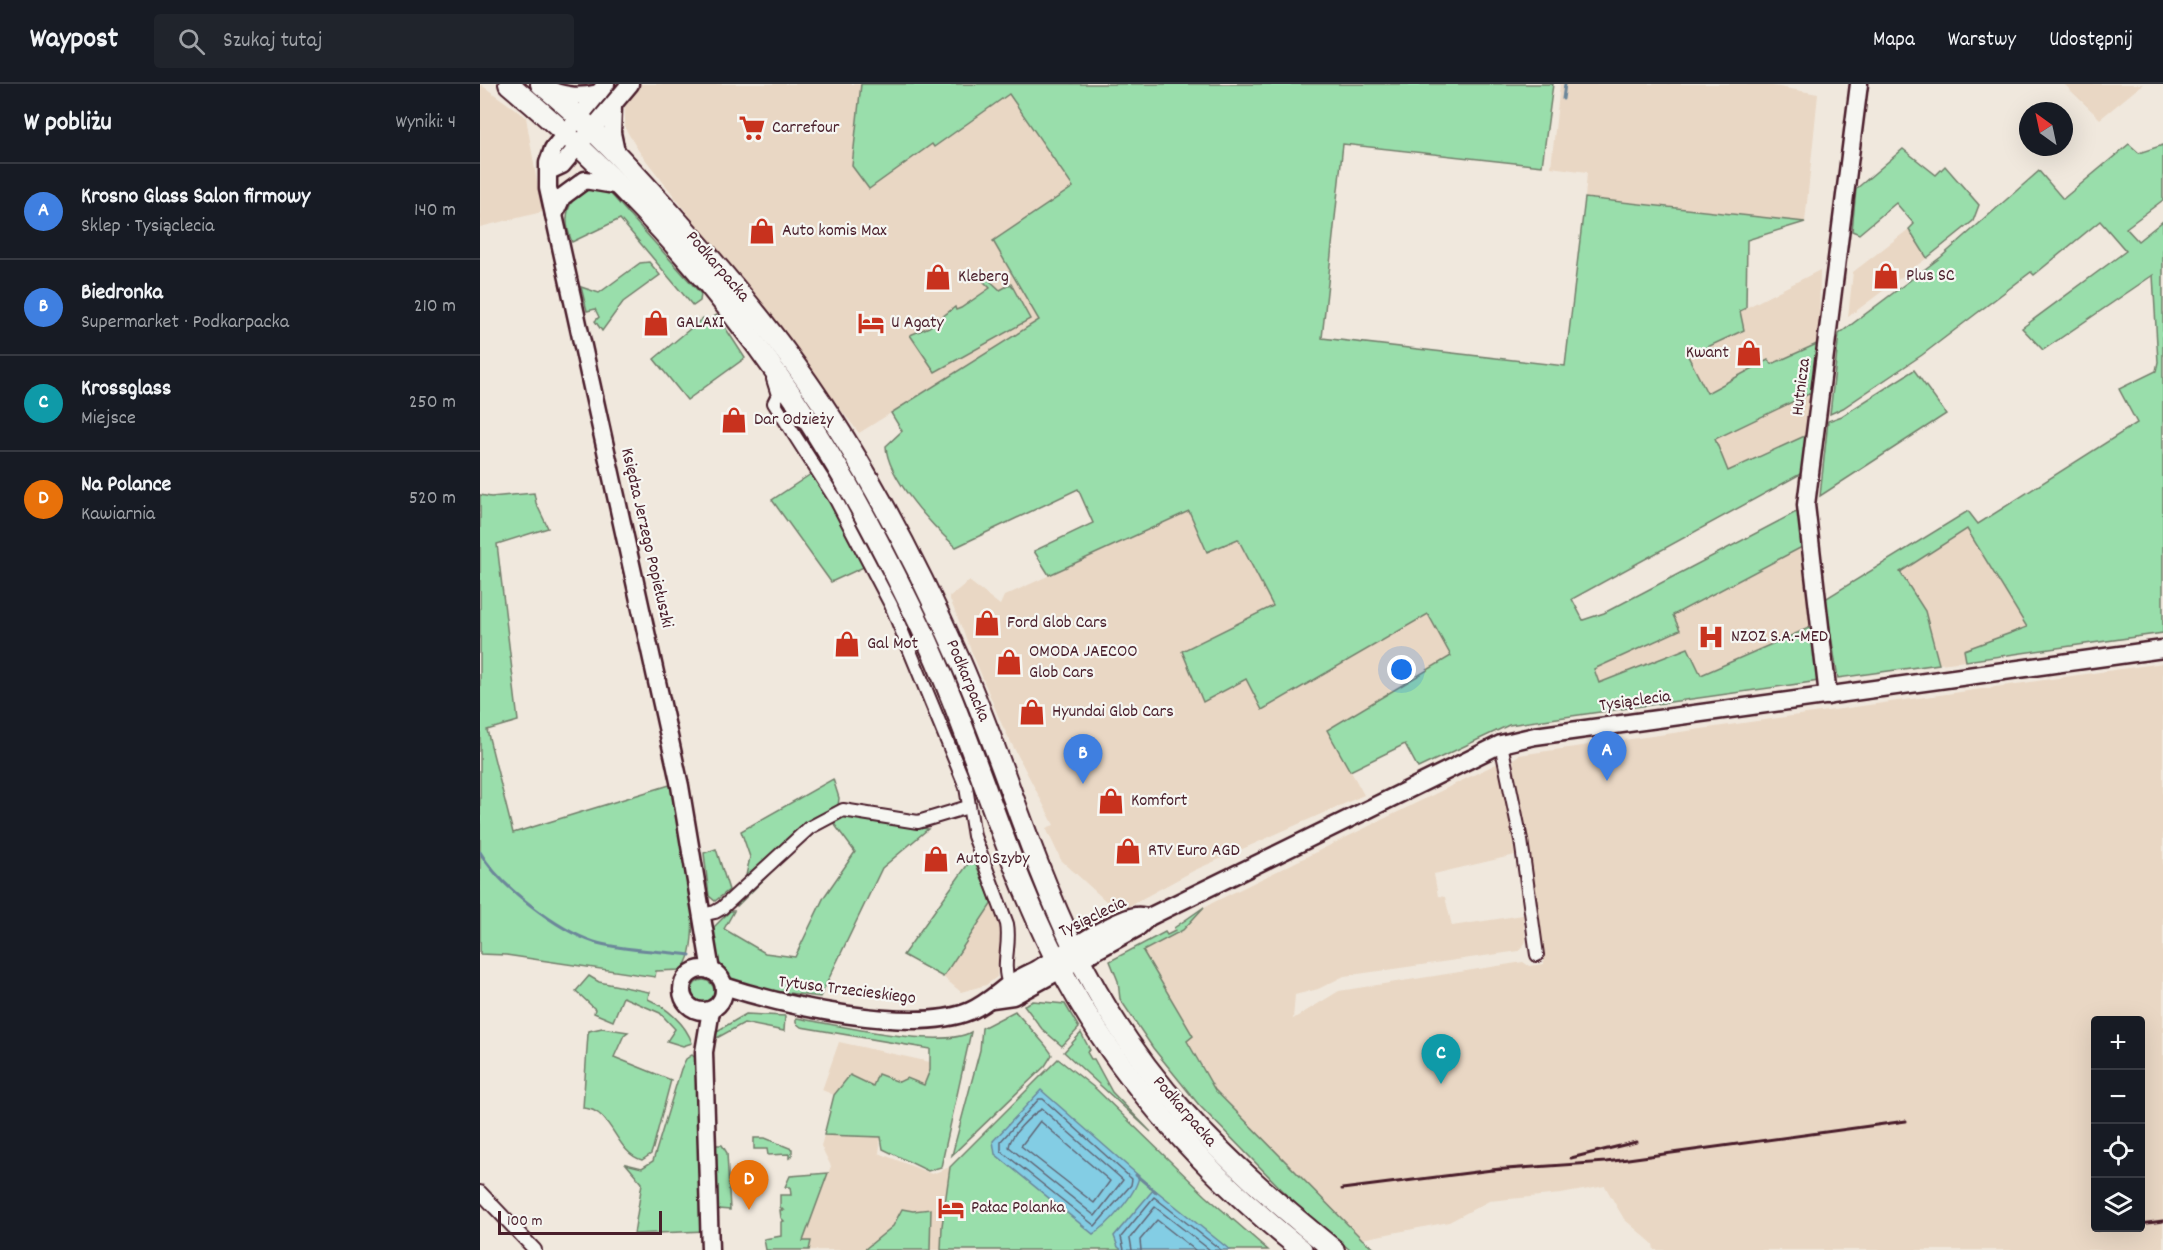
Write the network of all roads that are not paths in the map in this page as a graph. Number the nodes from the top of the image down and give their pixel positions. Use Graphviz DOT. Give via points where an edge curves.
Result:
graph roads {
  1 [pos="509,84"];
  2 [pos="630,84"];
  3 [pos="1859,84"];
  4 [pos="543,86"];
  5 [pos="602,88"];
  6 [pos="613,106"];
  7 [pos="579,131"];
  8 [pos="616,153"];
  9 [pos="620,186"];
  10 [pos="554,215"];
  11 [pos="789,410"];
  12 [pos="2163,650"];
  13 [pos="1828,696"];
  14 [pos="1501,744"];
  15 [pos="968,807"];
  16 [pos="701,915"];
  17 [pos="1077,953"];
  18 [pos="1538,955"];
  19 [pos="1058,964"];
  20 [pos="703,971"];
  21 [pos="1009,984"];
  22 [pos="992,999"];
  23 [pos="712,1001"];
  24 [pos="480,1192"];
  25 [pos="535,1250"];
  26 [pos="710,1250"];
  27 [pos="1302,1250"];
  28 [pos="1334,1250"];
  1 -- 7 [label="main road"];
  2 -- 6 [label="street"];
  3 -- 13 [label="street, Hutnicza" via="1806,505"];
  4 -- 5 [label="street" via="580,97"];
  4 -- 7 [label="main road"];
  5 -- 7 [label="street"];
  6 -- 7 [label="street"];
  6 -- 8 [label="street"];
  7 -- 8 [label="main road, Podkarpacka"];
  7 -- 9 [label="main road, Podkarpacka"];
  7 -- 10 [label="street, Księdza Jerzego Popiełuszki" via="562,165 549,171"];
  8 -- 17 [label="main road, Podkarpacka" via="775,337 869,481 960,660"];
  9 -- 10 [label="street" via="585,180 562,197"];
  9 -- 11 [label="main road, Podkarpacka" via="698,274 766,360"];
  10 -- 16 [label="street, Księdza Jerzego Popiełuszki" via="680,786"];
  11 -- 15 [label="street" via="891,605 966,787"];
  11 -- 19 [label="main road, Podkarpacka" via="827,450 870,525 921,628"];
  12 -- 13 [label="street, Tysiąclecia"];
  13 -- 14 [label="street, Tysiąclecia"];
  14 -- 17 [label="street, Tysiąclecia" via="1149,917 1135,916"];
  14 -- 18 [label="street" via="1521,840"];
  15 -- 16 [label="street" via="918,822 843,810 808,828 722,908"];
  15 -- 21 [label="street" via="974,836 1007,924 1004,967"];
  16 -- 20 [label="street, Księdza Jerzego Popiełuszki"];
  17 -- 19 [label="street, Tysiąclecia"];
  17 -- 28 [label="main road, Podkarpacka" via="1117,1025 1175,1105 1225,1157"];
  19 -- 21 [label="street, Tytusa Trzecieskiego"];
  19 -- 22 [label="street, Tytusa Trzecieskiego" via="1013,996"];
  19 -- 27 [label="main road, Podkarpacka" via="1124,1072 1162,1119 1224,1184"];
  20 -- 23 [label="street" via="719,976"];
  20 -- 23 [label="street, Księdza Jerzego Popiełuszki" via="688,977 683,990 686,1001"];
  21 -- 22 [label="street, Tytusa Trzecieskiego"];
  22 -- 23 [label="street, Tytusa Trzecieskiego" via="943,1020 912,1021 765,1000"];
  23 -- 26 [label="street" via="700,1045 704,1052"];
  24 -- 25 [label="street"];
}
